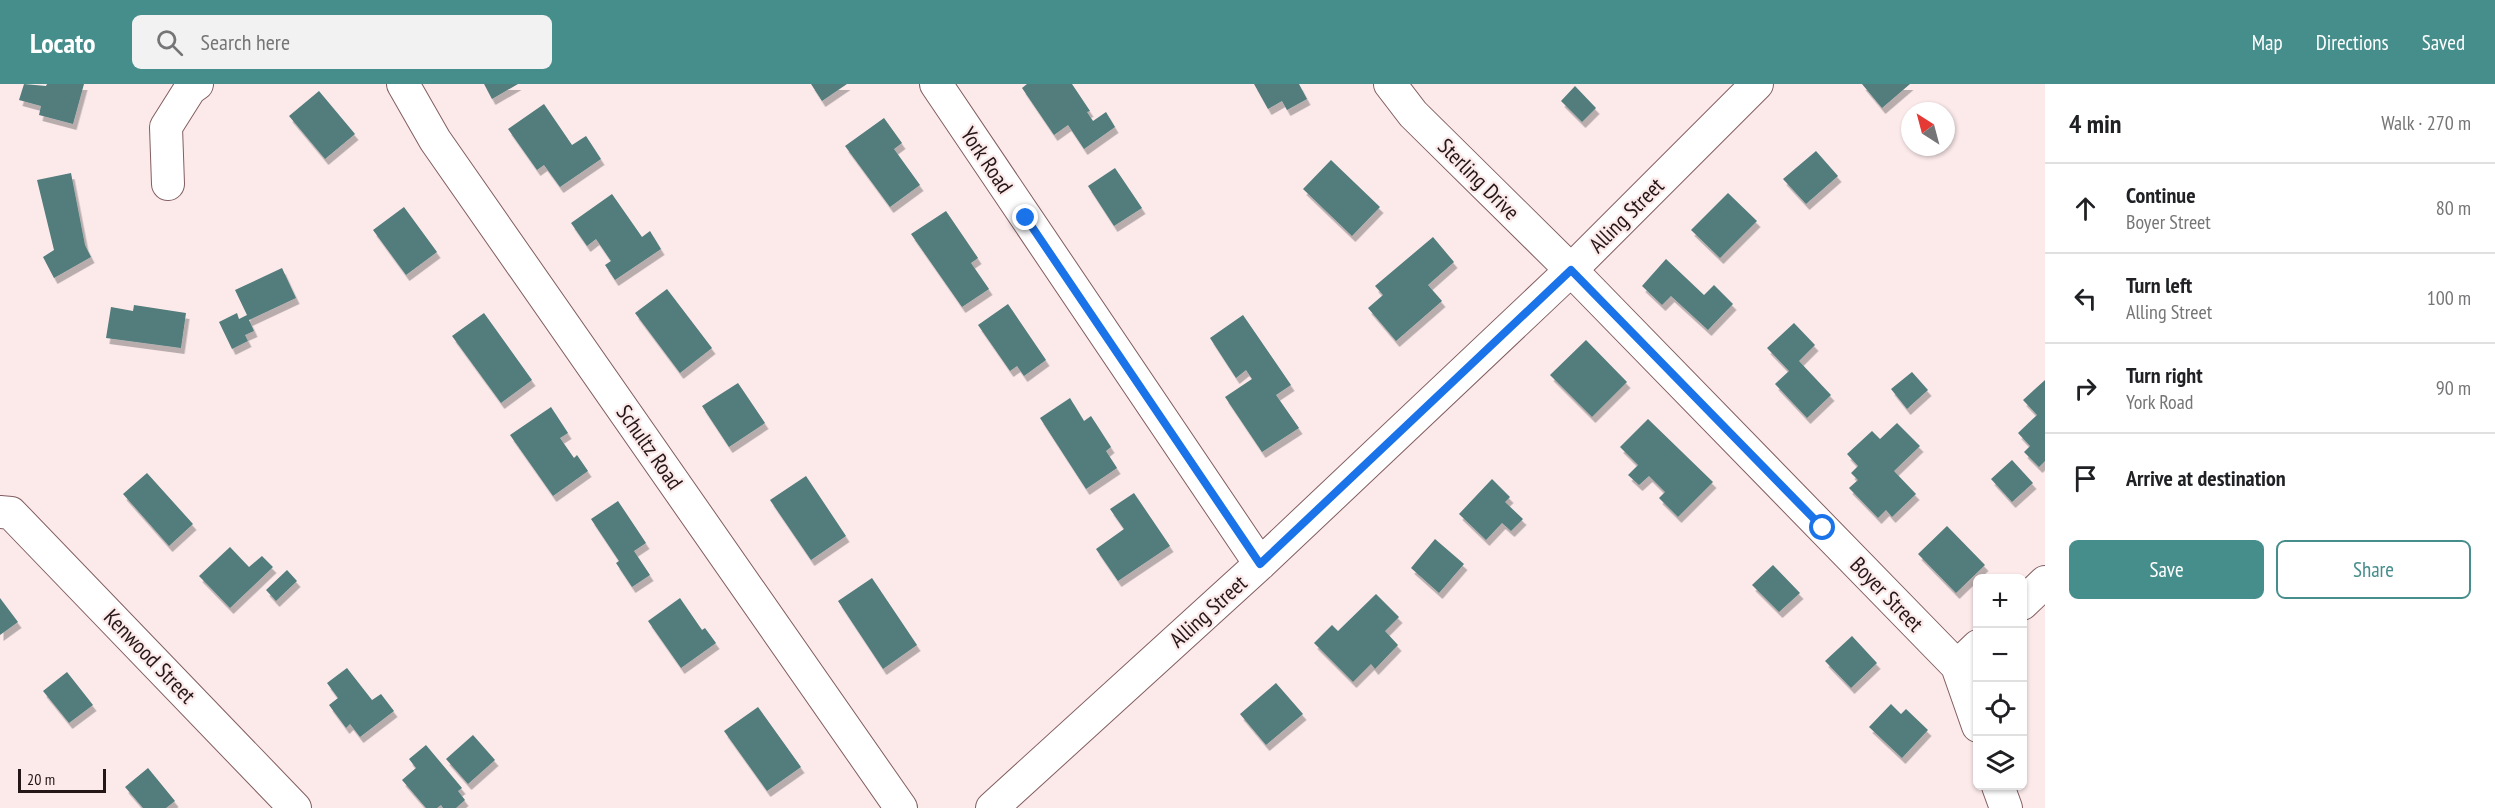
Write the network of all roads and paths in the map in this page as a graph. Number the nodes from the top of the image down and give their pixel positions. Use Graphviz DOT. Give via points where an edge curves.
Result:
graph roads {
  1 [pos="197,84"];
  2 [pos="403,84"];
  3 [pos="936,84"];
  4 [pos="1390,84"];
  5 [pos="1756,84"];
  6 [pos="168,184"];
  7 [pos="1571,270"];
  8 [pos="0,512"];
  9 [pos="1260,564"];
  10 [pos="2045,582"];
  11 [pos="2027,599"];
  12 [pos="1967,656"];
  13 [pos="1973,698"];
  14 [pos="1999,790"];
  15 [pos="278,802"];
  16 [pos="901,808"];
  17 [pos="992,808"];
  18 [pos="2006,808"];
  1 -- 6 [label="street" via="166,127"];
  2 -- 16 [label="street, Schultz Road" via="435,140"];
  3 -- 9 [label="street, York Road"];
  4 -- 7 [label="street, Sterling Drive" via="1413,114"];
  5 -- 7 [label="street, Alling Street"];
  7 -- 9 [label="street, Alling Street"];
  7 -- 12 [label="street, Boyer Street"];
  8 -- 15 [label="street, Kenwood Street" via="11,513"];
  9 -- 17 [label="street, Alling Street"];
  10 -- 11 [label="street"];
  12 -- 13 [label="street, Boyer Street"];
  14 -- 18 [label="street"];
}
